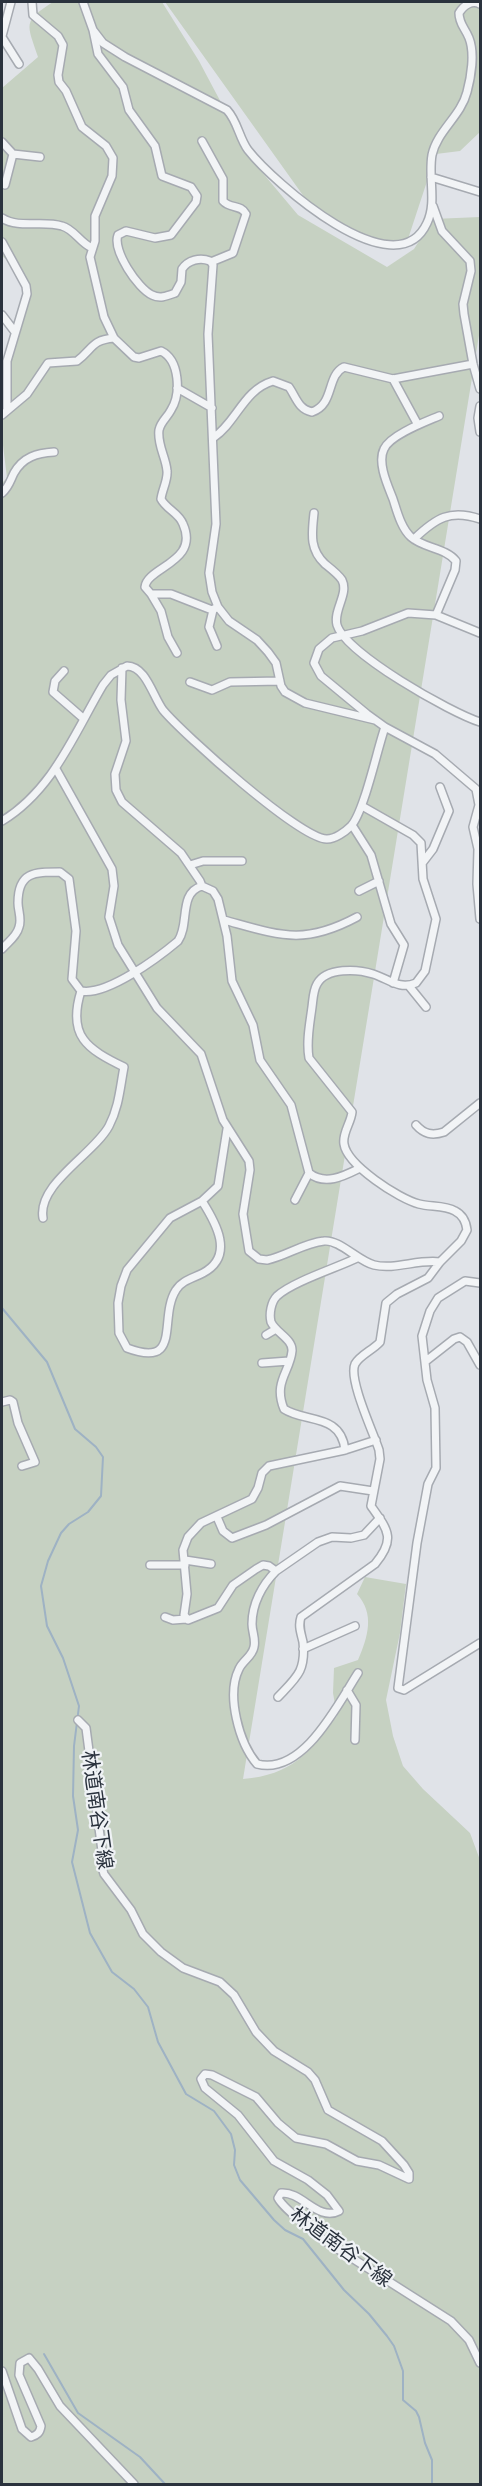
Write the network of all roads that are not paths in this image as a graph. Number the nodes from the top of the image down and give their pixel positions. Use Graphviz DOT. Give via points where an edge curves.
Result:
graph roads {
  1 [pos="9,2"];
  2 [pos="32,2"];
  3 [pos="83,2"];
  4 [pos="480,4"];
  5 [pos="2,5"];
  6 [pos="93,30"];
  7 [pos="2,36"];
  8 [pos="19,64"];
  9 [pos="202,141"];
  10 [pos="2,142"];
  11 [pos="14,154"];
  12 [pos="40,157"];
  13 [pos="431,177"];
  14 [pos="5,185"];
  15 [pos="480,192"];
  16 [pos="432,203"];
  17 [pos="2,218"];
  18 [pos="2,242"];
  19 [pos="92,248"];
  20 [pos="211,262"];
  21 [pos="2,315"];
  22 [pos="15,332"];
  23 [pos="114,338"];
  24 [pos="473,364"];
  25 [pos="393,379"];
  26 [pos="177,388"];
  27 [pos="480,388"];
  28 [pos="480,406"];
  29 [pos="212,408"];
  30 [pos="4,413"];
  31 [pos="439,416"];
  32 [pos="418,425"];
  33 [pos="480,432"];
  34 [pos="213,438"];
  35 [pos="54,452"];
  36 [pos="2,493"];
  37 [pos="314,513"];
  38 [pos="480,519"];
  39 [pos="414,539"];
  40 [pos="151,594"];
  41 [pos="216,608"];
  42 [pos="436,615"];
  43 [pos="480,633"];
  44 [pos="341,636"];
  45 [pos="217,646"];
  46 [pos="177,653"];
  47 [pos="122,668"];
  48 [pos="64,671"];
  49 [pos="280,681"];
  50 [pos="190,682"];
  51 [pos="84,719"];
  52 [pos="375,720"];
  53 [pos="480,722"];
  54 [pos="385,727"];
  55 [pos="56,769"];
  56 [pos="440,787"];
  57 [pos="478,788"];
  58 [pos="362,806"];
  59 [pos="2,821"];
  60 [pos="352,825"];
  61 [pos="479,857"];
  62 [pos="242,861"];
  63 [pos="423,862"];
  64 [pos="190,866"];
  65 [pos="379,882"];
  66 [pos="202,886"];
  67 [pos="359,891"];
  68 [pos="357,917"];
  69 [pos="480,919"];
  70 [pos="224,920"];
  71 [pos="2,949"];
  72 [pos="135,973"];
  73 [pos="393,983"];
  74 [pos="409,986"];
  75 [pos="81,991"];
  76 [pos="426,1007"];
  77 [pos="480,1103"];
  78 [pos="416,1125"];
  79 [pos="227,1129"];
  80 [pos="360,1168"];
  81 [pos="309,1173"];
  82 [pos="295,1200"];
  83 [pos="202,1201"];
  84 [pos="42,1218"];
  85 [pos="357,1258"];
  86 [pos="440,1262"];
  87 [pos="480,1283"];
  88 [pos="276,1329"];
  89 [pos="266,1335"];
  90 [pos="289,1361"];
  91 [pos="426,1361"];
  92 [pos="262,1363"];
  93 [pos="480,1365"];
  94 [pos="2,1402"];
  95 [pos="376,1440"];
  96 [pos="345,1450"];
  97 [pos="22,1466"];
  98 [pos="373,1491"];
  99 [pos="217,1517"];
  100 [pos="380,1518"];
  101 [pos="185,1563"];
  102 [pos="150,1564"];
  103 [pos="211,1564"];
  104 [pos="276,1571"];
  105 [pos="165,1617"];
  106 [pos="186,1619"];
  107 [pos="355,1626"];
  108 [pos="480,1643"];
  109 [pos="303,1649"];
  110 [pos="358,1673"];
  111 [pos="347,1690"];
  112 [pos="278,1697"];
  113 [pos="78,1720"];
  114 [pos="356,1740"];
  115 [pos="480,2363"];
  116 [pos="2,2371"];
  117 [pos="134,2484"];
  1 -- 5 [label="street"];
  1 -- 7 [label="street"];
  2 -- 19 [label="street" via="33,15 63,45 58,79 82,127 112,155 114,171 95,216"];
  3 -- 6 [label="street"];
  4 -- 13 [label="street" via="469,4 459,13 471,45 467,93 434,148"];
  6 -- 16 [label="street" via="112,50 226,110 247,149 315,211 343,228 381,245 405,243 425,226"];
  6 -- 20 [label="street" via="98,54 123,87 129,110 155,146 162,176 191,187 197,196 171,235 155,238 126,231 118,235 117,246 124,261 144,290 161,297 175,293 185,265 200,259"];
  7 -- 8 [label="street"];
  9 -- 20 [label="street" via="224,178 223,201 242,208 246,214 233,253"];
  10 -- 11 [label="street"];
  11 -- 12 [label="street"];
  11 -- 14 [label="street"];
  13 -- 15 [label="street"];
  13 -- 16 [label="street"];
  16 -- 24 [label="street" via="442,231 470,261 464,314"];
  17 -- 19 [label="street" via="11,223 64,227"];
  18 -- 22 [label="street" via="26,286"];
  19 -- 23 [label="street" via="90,257 100,304"];
  20 -- 29 [label="street" via="208,334"];
  21 -- 22 [label="street"];
  22 -- 30 [label="street" via="6,373"];
  23 -- 26 [label="street" via="136,358 155,352 166,354 173,363"];
  23 -- 30 [label="street" via="93,344 77,362 48,363 27,394"];
  24 -- 25 [label="street"];
  24 -- 27 [label="street"];
  25 -- 32 [label="street"];
  25 -- 34 [label="street" via="344,367 336,373 326,403 312,412 298,404 289,387 278,381 268,383 250,394"];
  26 -- 29 [label="street"];
  26 -- 40 [label="street" via="171,411 159,430 167,472 161,499 183,524 185,542 176,559 145,583"];
  28 -- 33 [label="street"];
  29 -- 34 [label="street"];
  31 -- 32 [label="street"];
  32 -- 39 [label="street" via="385,446 382,459 403,526"];
  34 -- 41 [label="street" via="216,524 209,580"];
  35 -- 36 [label="street" via="28,458"];
  37 -- 44 [label="street" via="314,552 342,581 344,590 336,623"];
  38 -- 39 [label="street" via="448,514"];
  39 -- 42 [label="street" via="456,561"];
  40 -- 41 [label="street" via="171,594"];
  40 -- 46 [label="street"];
  41 -- 45 [label="street" via="209,627"];
  41 -- 49 [label="street" via="268,651"];
  42 -- 43 [label="street"];
  42 -- 44 [label="street" via="408,613"];
  44 -- 52 [label="street" via="319,649 315,658 317,670"];
  44 -- 53 [label="street" via="421,693"];
  47 -- 51 [label="street" via="103,684"];
  47 -- 60 [label="street" via="136,668 164,710 280,816 328,840"];
  47 -- 64 [label="street" via="126,741 115,774 116,790 122,802 176,848"];
  48 -- 51 [label="street" via="55,681 53,692"];
  49 -- 50 [label="street" via="230,682 212,690"];
  49 -- 52 [label="street" via="285,692 305,703"];
  51 -- 55 [label="street"];
  52 -- 54 [label="street"];
  54 -- 57 [label="street" via="435,754"];
  54 -- 58 [label="street"];
  55 -- 59 [label="street" via="21,808"];
  55 -- 72 [label="street" via="109,860 114,877 110,924"];
  56 -- 63 [label="street" via="449,811 433,849"];
  57 -- 61 [label="street" via="479,805 473,827"];
  58 -- 60 [label="street"];
  58 -- 63 [label="street" via="418,839"];
  60 -- 65 [label="street" via="371,855"];
  61 -- 69 [label="street"];
  62 -- 64 [label="street" via="202,861"];
  63 -- 74 [label="street" via="423,879 436,926 423,976"];
  64 -- 66 [label="street"];
  65 -- 67 [label="street"];
  65 -- 73 [label="street" via="391,924 404,945"];
  66 -- 70 [label="street" via="216,894"];
  66 -- 72 [label="street" via="188,896 181,938"];
  68 -- 70 [label="street" via="302,937"];
  70 -- 81 [label="street" via="232,981 253,1025 260,1060 291,1105"];
  71 -- 75 [label="street" via="18,931 23,880 32,874 63,873 71,886 76,931 72,979"];
  72 -- 75 [label="street" via="91,991"];
  72 -- 79 [label="street" via="157,1008 201,1054"];
  73 -- 74 [label="street"];
  73 -- 80 [label="street" via="374,974 346,971 326,976 314,992 309,1058 352,1112 343,1143"];
  74 -- 76 [label="street"];
  75 -- 84 [label="street" via="77,1012 82,1036 93,1051 124,1067 121,1089 110,1125 53,1187 42,1208"];
  77 -- 78 [label="street" via="444,1132 423,1132"];
  79 -- 83 [label="street" via="218,1186"];
  79 -- 85 [label="street" via="249,1161 243,1214 249,1251 267,1260 326,1240"];
  80 -- 81 [label="street" via="328,1180"];
  80 -- 86 [label="street" via="411,1202 453,1210 464,1218 465,1235"];
  81 -- 82 [label="street"];
  83 -- 83 [label="street" via="221,1237 217,1262 174,1292 166,1340 159,1350 152,1354 127,1348 119,1333 118,1303 127,1270 170,1218"];
  85 -- 86 [label="street" via="378,1266"];
  85 -- 88 [label="street" via="278,1295 271,1309"];
  86 -- 95 [label="street" via="422,1283 386,1303 380,1342 354,1367 356,1386"];
  87 -- 91 [label="street" via="459,1283 433,1305 422,1336"];
  88 -- 89 [label="street"];
  88 -- 90 [label="street" via="291,1345"];
  90 -- 92 [label="street"];
  90 -- 96 [label="street" via="280,1393 284,1409 316,1418 333,1428"];
  91 -- 93 [label="street" via="460,1337"];
  91 -- 108 [label="street" via="435,1408 436,1468 426,1491 415,1554 399,1688 404,1690"];
  94 -- 97 [label="street" via="13,1402 35,1462"];
  95 -- 96 [label="street"];
  95 -- 98 [label="street" via="380,1459"];
  96 -- 99 [label="street" via="269,1466 252,1499"];
  98 -- 99 [label="street" via="340,1486 237,1537 227,1536"];
  98 -- 100 [label="street" via="371,1506"];
  99 -- 101 [label="street" via="201,1523 188,1537 183,1550"];
  100 -- 104 [label="street" via="364,1535 318,1542"];
  100 -- 109 [label="street" via="387,1531 384,1553 375,1564 301,1617"];
  101 -- 102 [label="street"];
  101 -- 103 [label="street"];
  101 -- 106 [label="street"];
  104 -- 106 [label="street" via="263,1565 233,1585 218,1608"];
  104 -- 111 [label="street" via="256,1601 252,1614 253,1651 238,1670 232,1692 233,1709 252,1758 257,1764 274,1766 302,1750"];
  105 -- 106 [label="street"];
  107 -- 109 [label="street"];
  109 -- 112 [label="street" via="302,1669"];
  110 -- 111 [label="street"];
  111 -- 114 [label="street" via="356,1705"];
  113 -- 115 [label="street, 林道南谷下線" via="86,1728 102,1851 99,1861 143,1934 183,1968 220,1982 234,1995 256,2032 274,2051 315,2080 328,2110 382,2141 404,2165 409,2179 379,2165 357,2161 327,2144 296,2138 256,2097 212,2075 201,2079 205,2088 238,2115 274,2161 308,2180 339,2211 325,2213 289,2192 278,2198 282,2205 322,2239 451,2321 469,2340"];
  116 -- 117 [label="street" via="27,2435 36,2435 41,2426 19,2375 20,2362 28,2358 60,2406"];
}
